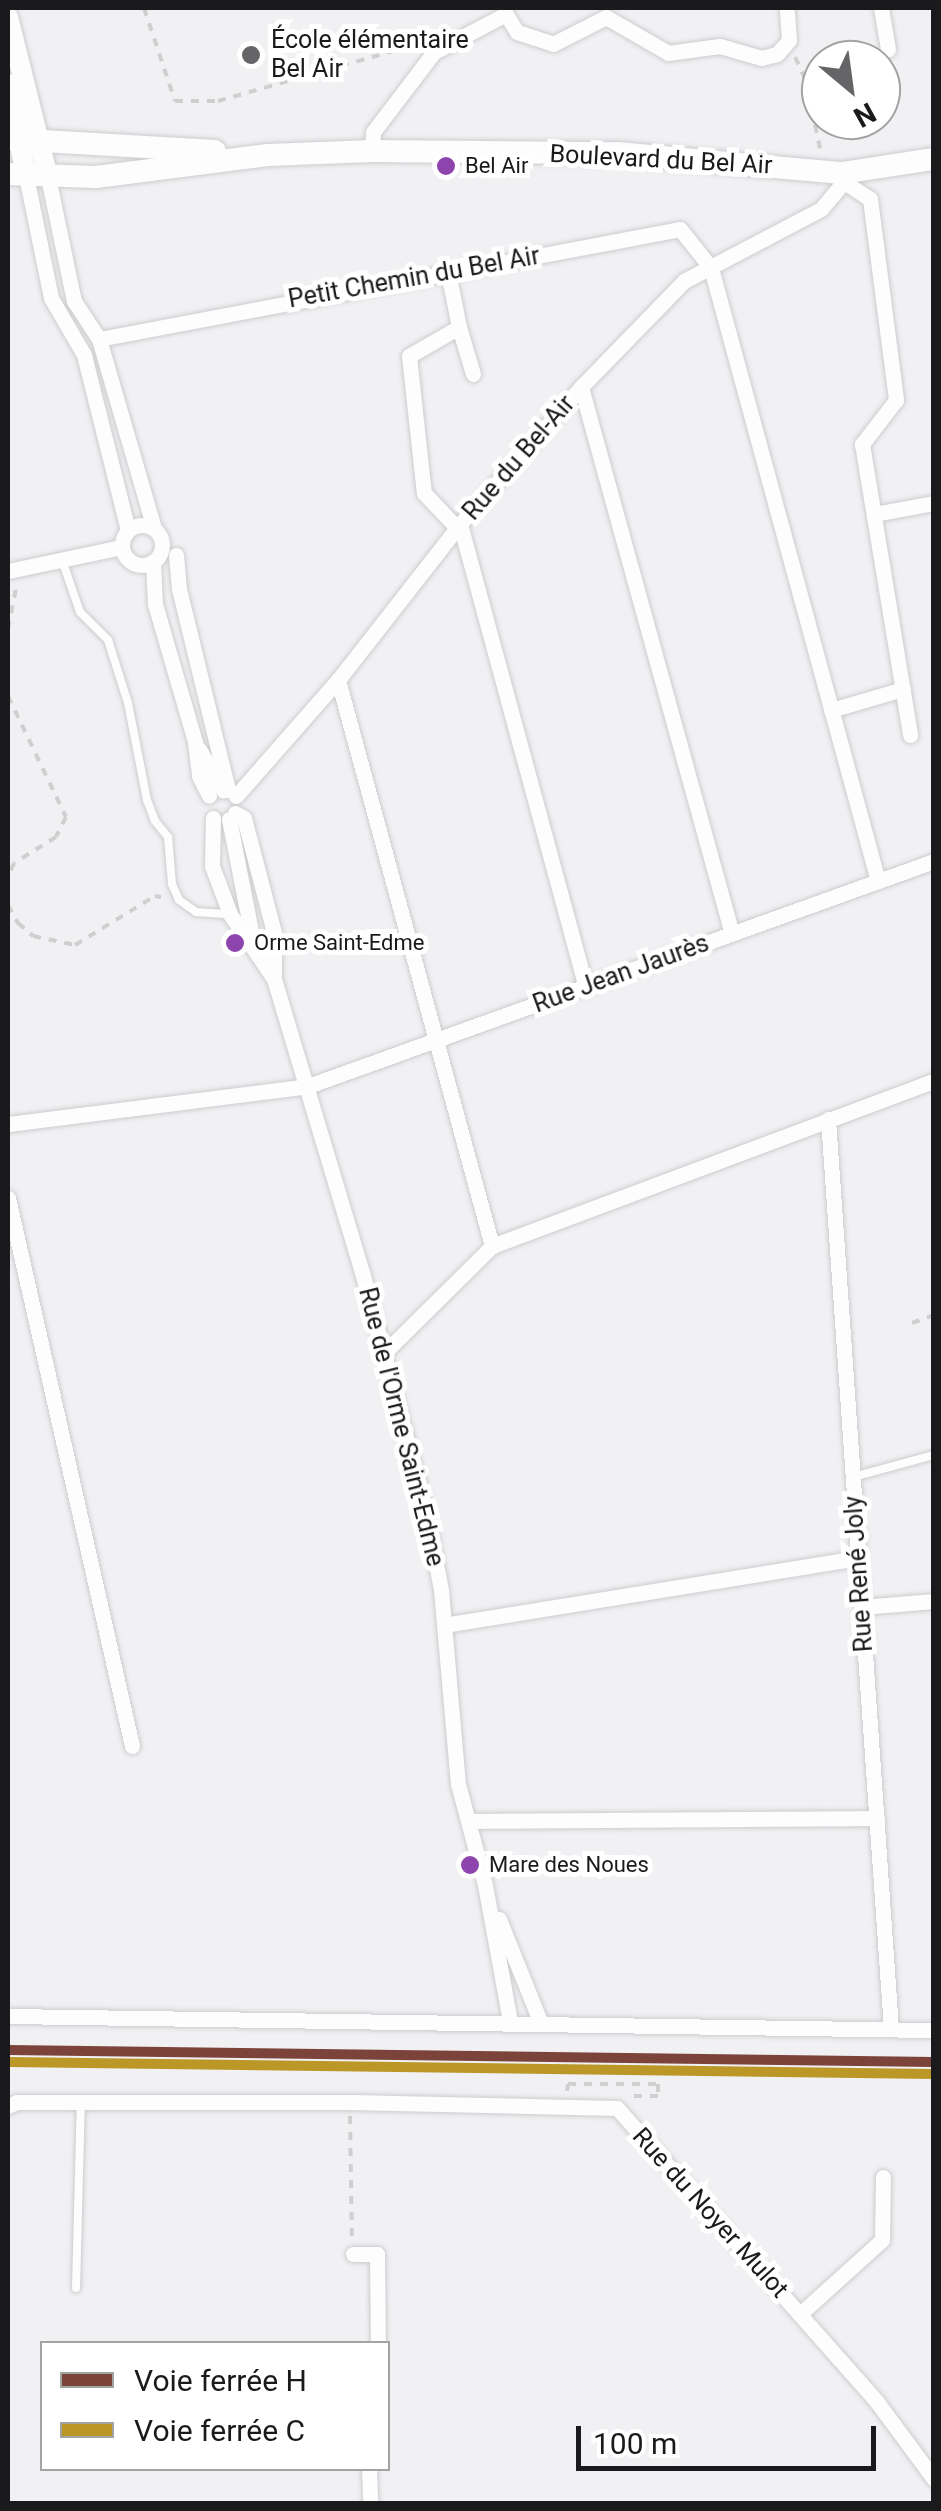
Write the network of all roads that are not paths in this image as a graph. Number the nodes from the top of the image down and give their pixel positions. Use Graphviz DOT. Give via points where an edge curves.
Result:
graph roads {
  1 [pos="788,8"];
  2 [pos="882,8"];
  3 [pos="510,11"];
  4 [pos="8,17"];
  5 [pos="887,40"];
  6 [pos="8,84"];
  7 [pos="24,141"];
  8 [pos="372,152"];
  9 [pos="268,154"];
  10 [pos="934,159"];
  11 [pos="27,176"];
  12 [pos="843,177"];
  13 [pos="711,268"];
  14 [pos="448,272"];
  15 [pos="459,327"];
  16 [pos="99,339"];
  17 [pos="473,374"];
  18 [pos="581,387"];
  19 [pos="934,503"];
  20 [pos="874,514"];
  21 [pos="458,526"];
  22 [pos="154,528"];
  23 [pos="128,530"];
  24 [pos="121,547"];
  25 [pos="176,556"];
  26 [pos="62,560"];
  27 [pos="131,562"];
  28 [pos="153,562"];
  29 [pos="13,569"];
  30 [pos="155,604"];
  31 [pos="338,680"];
  32 [pos="903,688"];
  33 [pos="832,710"];
  34 [pos="910,736"];
  35 [pos="225,803"];
  36 [pos="934,861"];
  37 [pos="878,881"];
  38 [pos="230,914"];
  39 [pos="732,934"];
  40 [pos="254,945"];
  41 [pos="274,978"];
  42 [pos="586,988"];
  43 [pos="434,1042"];
  44 [pos="934,1081"];
  45 [pos="308,1086"];
  46 [pos="828,1120"];
  47 [pos="8,1124"];
  48 [pos="8,1198"];
  49 [pos="492,1246"];
  50 [pos="385,1352"];
  51 [pos="934,1455"];
  52 [pos="852,1477"];
  53 [pos="858,1558"];
  54 [pos="934,1601"];
  55 [pos="862,1608"];
  56 [pos="444,1625"];
  57 [pos="132,1746"];
  58 [pos="877,1818"];
  59 [pos="470,1820"];
  60 [pos="485,1885"];
  61 [pos="8,2016"];
  62 [pos="510,2021"];
  63 [pos="540,2022"];
  64 [pos="891,2029"];
  65 [pos="934,2030"];
  66 [pos="81,2102"];
  67 [pos="8,2106"];
  68 [pos="883,2177"];
  69 [pos="353,2254"];
  70 [pos="76,2288"];
  71 [pos="800,2314"];
  72 [pos="378,2341"];
  73 [pos="369,2471"];
  74 [pos="934,2479"];
  75 [pos="370,2504"];
  1 -- 3 [label="street" via="784,48 761,58 720,46 668,53 606,17 554,44 517,32"];
  2 -- 5 [label="street"];
  3 -- 8 [label="street" via="434,52 373,132"];
  4 -- 7 [label="street"];
  6 -- 7 [label="street"];
  7 -- 9 [label="main road, Boulevard du Bel Air"];
  7 -- 11 [label="street"];
  8 -- 9 [label="main road, Boulevard du Bel Air"];
  8 -- 12 [label="main road, Boulevard du Bel Air" via="617,153"];
  9 -- 11 [label="main road, Boulevard du Bel Air" via="106,176"];
  10 -- 12 [label="main road, Boulevard du Bel Air"];
  11 -- 16 [label="street" via="74,302"];
  11 -- 23 [label="street" via="52,298 84,354"];
  12 -- 13 [label="street, Rue du Bel-Air" via="821,209"];
  12 -- 20 [label="street" via="870,199 896,400 862,444"];
  13 -- 14 [label="street, Petit Chemin du Bel Air" via="680,229"];
  13 -- 18 [label="street, Rue du Bel-Air" via="684,280"];
  13 -- 33 [label="street"];
  14 -- 15 [label="street"];
  14 -- 16 [label="street, Petit Chemin du Bel Air"];
  15 -- 17 [label="street"];
  15 -- 21 [label="street" via="409,356 424,493"];
  16 -- 22 [label="street"];
  18 -- 21 [label="street, Rue du Bel-Air"];
  18 -- 39 [label="street"];
  19 -- 20 [label="street"];
  20 -- 32 [label="street"];
  21 -- 31 [label="street, Rue du Bel-Air"];
  21 -- 42 [label="street"];
  22 -- 23 [label="street" via="140,524"];
  22 -- 28 [label="street" via="162,546"];
  23 -- 24 [label="street"];
  24 -- 26 [label="street"];
  24 -- 27 [label="street"];
  25 -- 35 [label="street, Rue de l'Orme Saint-Edme"];
  26 -- 29 [label="street"];
  26 -- 38 [label="lane" via="80,612 108,640 147,800 168,838 179,900 196,912"];
  27 -- 28 [label="street"];
  27 -- 30 [label="street, Rue de l'Orme Saint-Edme"];
  28 -- 30 [label="street, Rue de l'Orme Saint-Edme"];
  30 -- 35 [label="street, Rue de l'Orme Saint-Edme" via="195,742"];
  31 -- 35 [label="street, Rue du Bel-Air"];
  31 -- 43 [label="street"];
  32 -- 33 [label="street"];
  32 -- 34 [label="street"];
  33 -- 37 [label="street"];
  35 -- 38 [label="street, Rue de l'Orme Saint-Edme" via="212,866"];
  35 -- 40 [label="street, Rue de l'Orme Saint-Edme"];
  35 -- 41 [label="street, Rue de l'Orme Saint-Edme" via="244,818 274,932"];
  36 -- 37 [label="street, Rue Jean Jaurès"];
  37 -- 39 [label="street, Rue Jean Jaurès"];
  38 -- 40 [label="street, Rue de l'Orme Saint-Edme"];
  39 -- 42 [label="street, Rue Jean Jaurès"];
  40 -- 41 [label="street, Rue de l'Orme Saint-Edme"];
  41 -- 45 [label="street, Rue de l'Orme Saint-Edme"];
  42 -- 43 [label="street, Rue Jean Jaurès"];
  43 -- 45 [label="street, Rue Jean Jaurès"];
  43 -- 49 [label="street"];
  44 -- 46 [label="street"];
  45 -- 47 [label="street, Rue Jean Jaurès"];
  45 -- 50 [label="street, Rue de l'Orme Saint-Edme"];
  46 -- 49 [label="street"];
  46 -- 52 [label="street, Rue René Joly"];
  48 -- 57 [label="street"];
  49 -- 50 [label="street"];
  50 -- 56 [label="street, Rue de l'Orme Saint-Edme" via="427,1518"];
  51 -- 52 [label="lane"];
  52 -- 53 [label="street, Rue René Joly"];
  53 -- 55 [label="street, Rue René Joly"];
  53 -- 56 [label="street"];
  54 -- 55 [label="street"];
  55 -- 58 [label="street, Rue René Joly"];
  56 -- 59 [label="street, Rue de l'Orme Saint-Edme" via="458,1784"];
  58 -- 59 [label="street"];
  58 -- 64 [label="street, Rue René Joly"];
  59 -- 60 [label="street, Rue de l'Orme Saint-Edme"];
  60 -- 62 [label="street, Rue de l'Orme Saint-Edme"];
  60 -- 63 [label="street, Rue de l'Orme Saint-Edme"];
  61 -- 62 [label="street"];
  62 -- 63 [label="street"];
  63 -- 64 [label="street"];
  64 -- 65 [label="street"];
  66 -- 67 [label="street, Rue du Noyer Mulot"];
  66 -- 70 [label="lane"];
  66 -- 71 [label="street, Rue du Noyer Mulot" via="617,2108"];
  68 -- 71 [label="street" via="882,2240"];
  69 -- 72 [label="street" via="377,2254"];
  71 -- 74 [label="street, Rue du Noyer Mulot"];
  73 -- 75 [label="street"];
}
